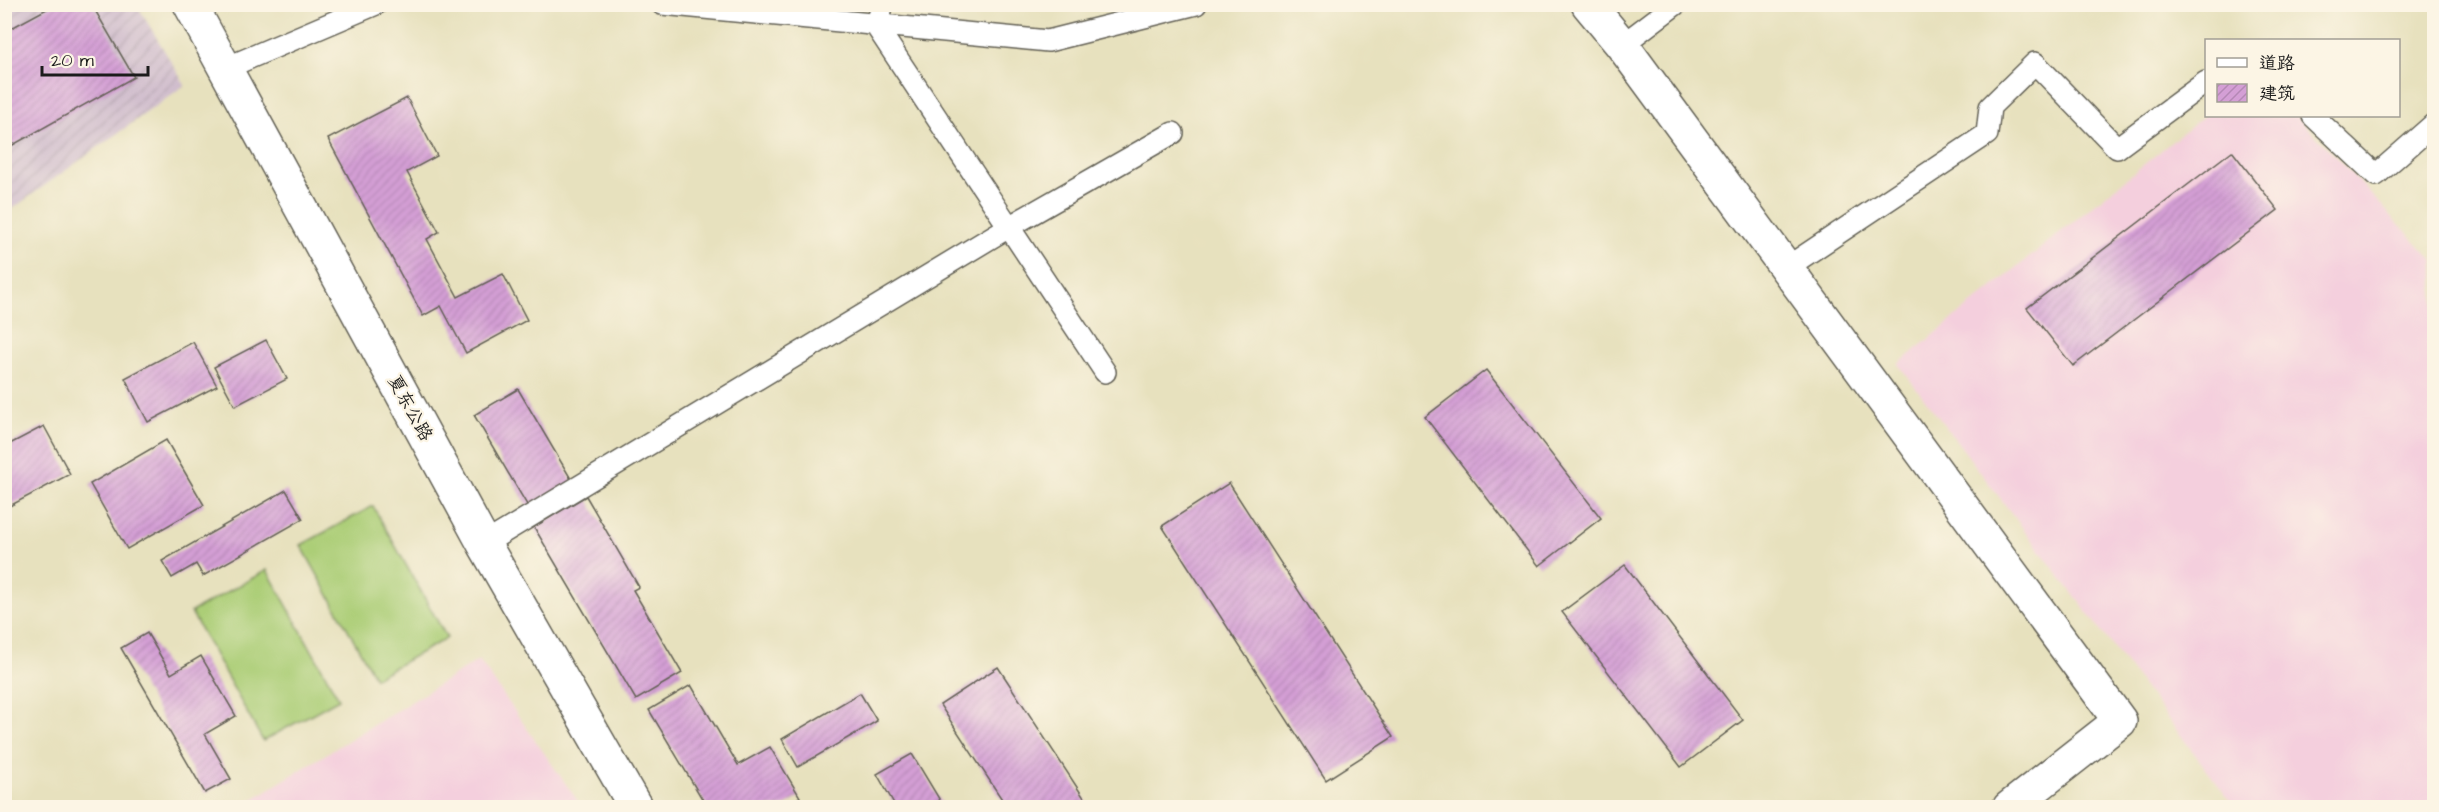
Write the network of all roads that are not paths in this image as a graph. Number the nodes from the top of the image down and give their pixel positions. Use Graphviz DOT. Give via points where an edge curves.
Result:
graph roads {
  1 [pos="190,4"];
  2 [pos="376,4"];
  3 [pos="662,4"];
  4 [pos="883,4"];
  5 [pos="1196,4"];
  6 [pos="1588,4"];
  7 [pos="1676,4"];
  8 [pos="876,26"];
  9 [pos="1622,45"];
  10 [pos="226,68"];
  11 [pos="2205,83"];
  12 [pos="2314,117"];
  13 [pos="2434,124"];
  14 [pos="1173,133"];
  15 [pos="1007,228"];
  16 [pos="1786,268"];
  17 [pos="1105,372"];
  18 [pos="484,544"];
  19 [pos="636,807"];
  20 [pos="2009,807"];
  1 -- 10 [label="street, 夏东公路"];
  2 -- 10 [label="lane"];
  3 -- 8 [label="lane"];
  4 -- 8 [label="lane"];
  5 -- 8 [label="lane" via="1048,41"];
  6 -- 9 [label="street"];
  7 -- 9 [label="lane"];
  8 -- 15 [label="lane"];
  9 -- 16 [label="street"];
  10 -- 18 [label="street, 夏东公路"];
  11 -- 16 [label="lane" via="2117,148 2035,63 1990,107 1987,134"];
  12 -- 13 [label="lane" via="2376,176"];
  14 -- 15 [label="lane"];
  15 -- 17 [label="lane"];
  15 -- 18 [label="lane"];
  16 -- 20 [label="street" via="2120,721"];
  18 -- 19 [label="street, 夏东公路"];
}
